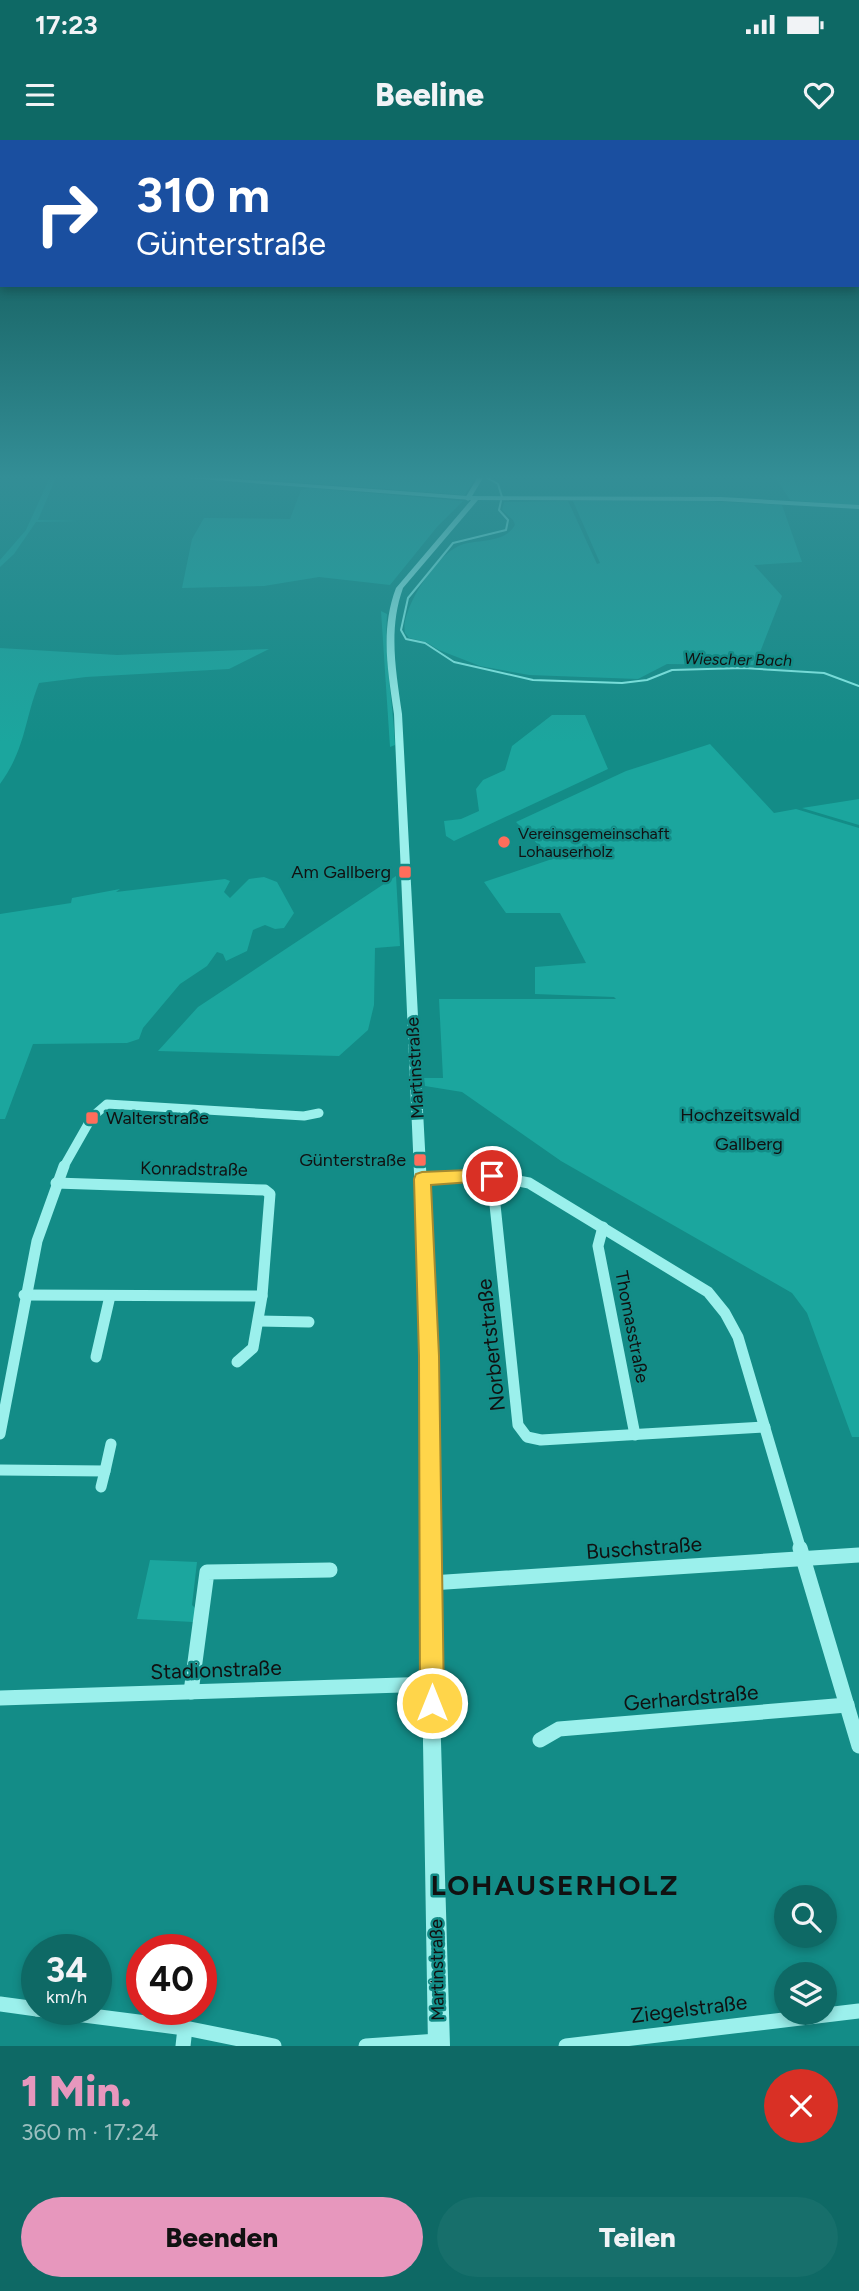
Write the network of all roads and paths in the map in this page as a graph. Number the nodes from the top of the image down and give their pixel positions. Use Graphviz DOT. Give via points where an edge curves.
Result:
graph roads {
  1 [pos="419,564"];
  2 [pos="319,1113"];
  3 [pos="492,1176"];
  4 [pos="422,1179"];
  5 [pos="56,1183"];
  6 [pos="603,1227"];
  7 [pos="24,1295"];
  8 [pos="110,1296"];
  9 [pos="262,1296"];
  10 [pos="259,1321"];
  11 [pos="309,1322"];
  12 [pos="96,1357"];
  13 [pos="237,1362"];
  14 [pos="765,1427"];
  15 [pos="0,1434"];
  16 [pos="635,1435"];
  17 [pos="111,1444"];
  18 [pos="0,1470"];
  19 [pos="105,1471"];
  20 [pos="102,1488"];
  21 [pos="859,1555"];
  22 [pos="804,1559"];
  23 [pos="330,1570"];
  24 [pos="431,1583"];
  25 [pos="433,1684"];
  26 [pos="191,1692"];
  27 [pos="0,1698"];
  28 [pos="847,1705"];
  29 [pos="540,1740"];
  30 [pos="859,1746"];
  31 [pos="0,2004"];
  32 [pos="21,2007"];
  33 [pos="859,2011"];
  34 [pos="112,2020"];
  35 [pos="185,2028"];
  36 [pos="439,2043"];
  37 [pos="183,2046"];
  38 [pos="274,2046"];
  39 [pos="366,2046"];
  40 [pos="566,2046"];
  1 -- 4 [label="street, Martinstraße" via="393,603 389,646 398,714"];
  2 -- 5 [label="street" via="304,1116 107,1103 92,1118"];
  3 -- 4 [label="street"];
  3 -- 6 [label="street" via="529,1183"];
  3 -- 16 [label="street, Norbertstraße" via="518,1425 527,1437 541,1440"];
  4 -- 24 [label="street, Martinstraße"];
  5 -- 7 [label="street" via="34,1247"];
  5 -- 9 [label="street, Konradstraße" via="265,1190 270,1194"];
  6 -- 14 [label="street" via="716,1298 736,1329"];
  6 -- 16 [label="street, Thomasstraße" via="598,1246"];
  7 -- 8 [label="street"];
  7 -- 15 [label="street"];
  8 -- 9 [label="street"];
  8 -- 12 [label="street"];
  9 -- 10 [label="street, Konradstraße"];
  10 -- 11 [label="street"];
  10 -- 13 [label="street, Konradstraße" via="253,1348"];
  14 -- 16 [label="street, Norbertstraße"];
  14 -- 22 [label="street"];
  17 -- 19 [label="street"];
  18 -- 19 [label="street"];
  19 -- 20 [label="street"];
  21 -- 22 [label="street, Buschstraße"];
  22 -- 24 [label="street, Buschstraße"];
  22 -- 28 [label="street"];
  23 -- 26 [label="street" via="207,1572"];
  24 -- 25 [label="street, Martinstraße"];
  25 -- 26 [label="street, Stadionstraße"];
  25 -- 36 [label="street, Martinstraße"];
  26 -- 27 [label="street, Stadionstraße"];
  28 -- 29 [label="street, Gerhardstraße" via="559,1729"];
  28 -- 30 [label="street"];
  31 -- 32 [label="street"];
  33 -- 40 [label="street, Ziegelstraße"];
  34 -- 35 [label="street"];
  35 -- 37 [label="street"];
  35 -- 38 [label="street"];
  36 -- 39 [label="street"];
}
